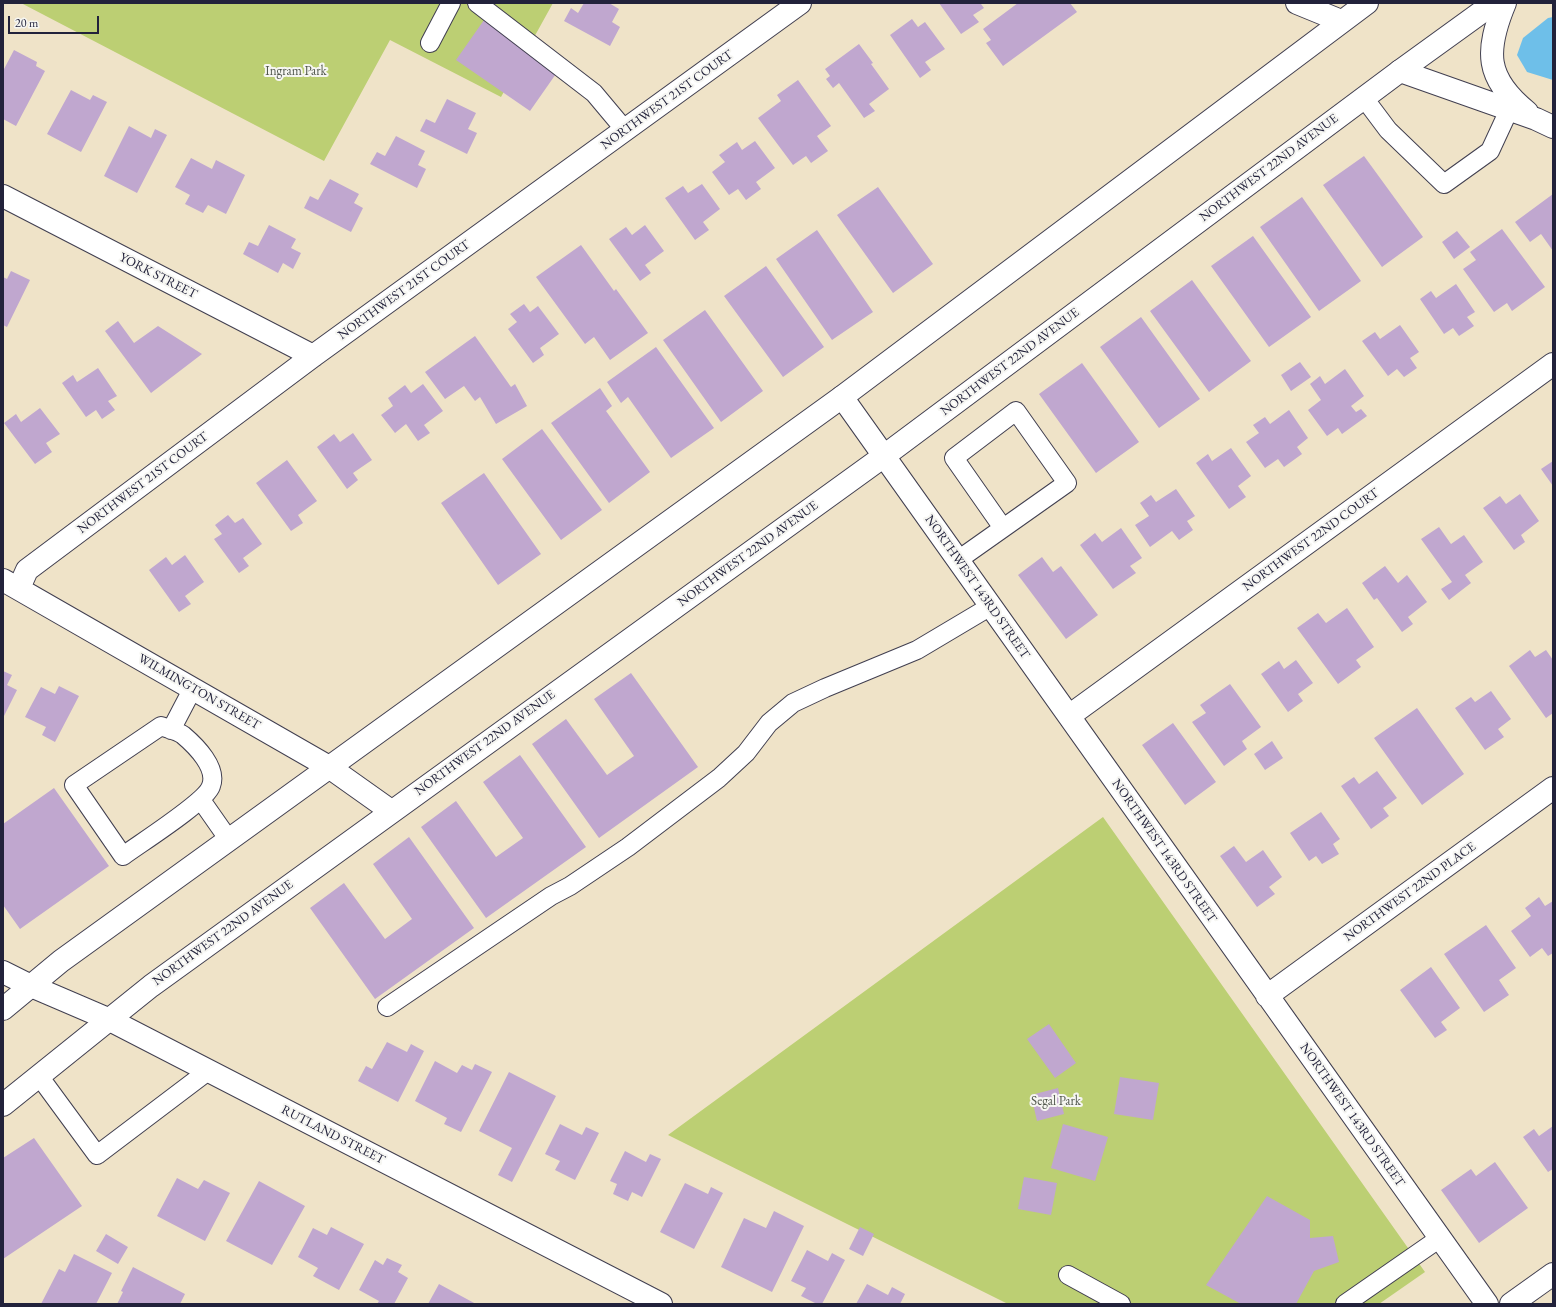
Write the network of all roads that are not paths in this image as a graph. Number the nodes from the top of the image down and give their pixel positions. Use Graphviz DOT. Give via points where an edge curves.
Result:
graph roads {
  1 [pos="451,3"];
  2 [pos="477,3"];
  3 [pos="800,3"];
  4 [pos="1297,3"];
  5 [pos="1367,3"];
  6 [pos="1494,3"];
  7 [pos="1505,3"];
  8 [pos="1341,21"];
  9 [pos="430,43"];
  10 [pos="1400,71"];
  11 [pos="1364,98"];
  12 [pos="1509,110"];
  13 [pos="1544,123"];
  14 [pos="626,130"];
  15 [pos="3,196"];
  16 [pos="313,356"];
  17 [pos="1553,364"];
  18 [pos="842,397"];
  19 [pos="884,456"];
  20 [pos="1003,528"];
  21 [pos="958,560"];
  22 [pos="11,584"];
  23 [pos="991,606"];
  24 [pos="193,688"];
  25 [pos="1069,716"];
  26 [pos="171,730"];
  27 [pos="329,767"];
  28 [pos="1553,788"];
  29 [pos="200,800"];
  30 [pos="391,811"];
  31 [pos="229,840"];
  32 [pos="3,972"];
  33 [pos="31,986"];
  34 [pos="1268,996"];
  35 [pos="388,1007"];
  36 [pos="3,1009"];
  37 [pos="108,1020"];
  38 [pos="208,1071"];
  39 [pos="39,1076"];
  40 [pos="3,1105"];
  41 [pos="1440,1238"];
  42 [pos="1553,1274"];
  43 [pos="1068,1275"];
  44 [pos="661,1304"];
  45 [pos="1121,1304"];
  46 [pos="1345,1304"];
  47 [pos="1486,1304"];
  48 [pos="1511,1304"];
  1 -- 9 [label="lane"];
  2 -- 14 [label="lane" via="594,93"];
  3 -- 14 [label="street, NORTHWEST 21ST COURT"];
  4 -- 8 [label="street"];
  5 -- 8 [label="street"];
  6 -- 10 [label="street, NORTHWEST 22ND AVENUE"];
  7 -- 13 [label="street" via="1492,44 1492,64 1498,81 1511,99"];
  8 -- 18 [label="street"];
  10 -- 11 [label="street, NORTHWEST 22ND AVENUE"];
  10 -- 12 [label="street"];
  11 -- 12 [label="lane" via="1388,130 1444,184 1490,151"];
  11 -- 19 [label="street, NORTHWEST 22ND AVENUE"];
  12 -- 13 [label="street"];
  14 -- 16 [label="street, NORTHWEST 21ST COURT"];
  15 -- 16 [label="street, YORK STREET"];
  16 -- 22 [label="street, NORTHWEST 21ST COURT"];
  17 -- 25 [label="street, NORTHWEST 22ND COURT"];
  18 -- 19 [label="street, NORTHWEST 143RD STREET"];
  18 -- 27 [label="street"];
  19 -- 21 [label="street, NORTHWEST 143RD STREET"];
  19 -- 30 [label="street, NORTHWEST 22ND AVENUE"];
  20 -- 20 [label="lane" via="1067,482 1016,411 954,458"];
  20 -- 21 [label="lane"];
  21 -- 23 [label="street, NORTHWEST 143RD STREET"];
  22 -- 24 [label="street, WILMINGTON STREET"];
  23 -- 25 [label="street, NORTHWEST 143RD STREET"];
  23 -- 35 [label="lane" via="917,650 793,703 769,722 746,753 719,778 628,847"];
  24 -- 26 [label="lane"];
  24 -- 27 [label="street, WILMINGTON STREET"];
  25 -- 34 [label="street, NORTHWEST 143RD STREET"];
  26 -- 29 [label="lane" via="182,734 204,756 213,776 211,787"];
  26 -- 29 [label="lane" via="161,726 74,785 123,856"];
  27 -- 30 [label="street, WILMINGTON STREET"];
  27 -- 31 [label="street"];
  28 -- 34 [label="street, NORTHWEST 22ND PLACE"];
  29 -- 31 [label="lane"];
  30 -- 37 [label="street, NORTHWEST 22ND AVENUE"];
  31 -- 33 [label="street" via="61,961"];
  32 -- 33 [label="street, RUTLAND STREET"];
  33 -- 36 [label="street"];
  33 -- 37 [label="street, RUTLAND STREET"];
  34 -- 41 [label="street, NORTHWEST 143RD STREET"];
  37 -- 38 [label="street, RUTLAND STREET"];
  37 -- 39 [label="street, NORTHWEST 22ND AVENUE"];
  38 -- 39 [label="lane" via="97,1155"];
  38 -- 44 [label="street, RUTLAND STREET"];
  39 -- 40 [label="street, NORTHWEST 22ND AVENUE"];
  41 -- 46 [label="lane"];
  41 -- 47 [label="street, NORTHWEST 143RD STREET"];
  42 -- 48 [label="street"];
  43 -- 45 [label="lane"];
}
